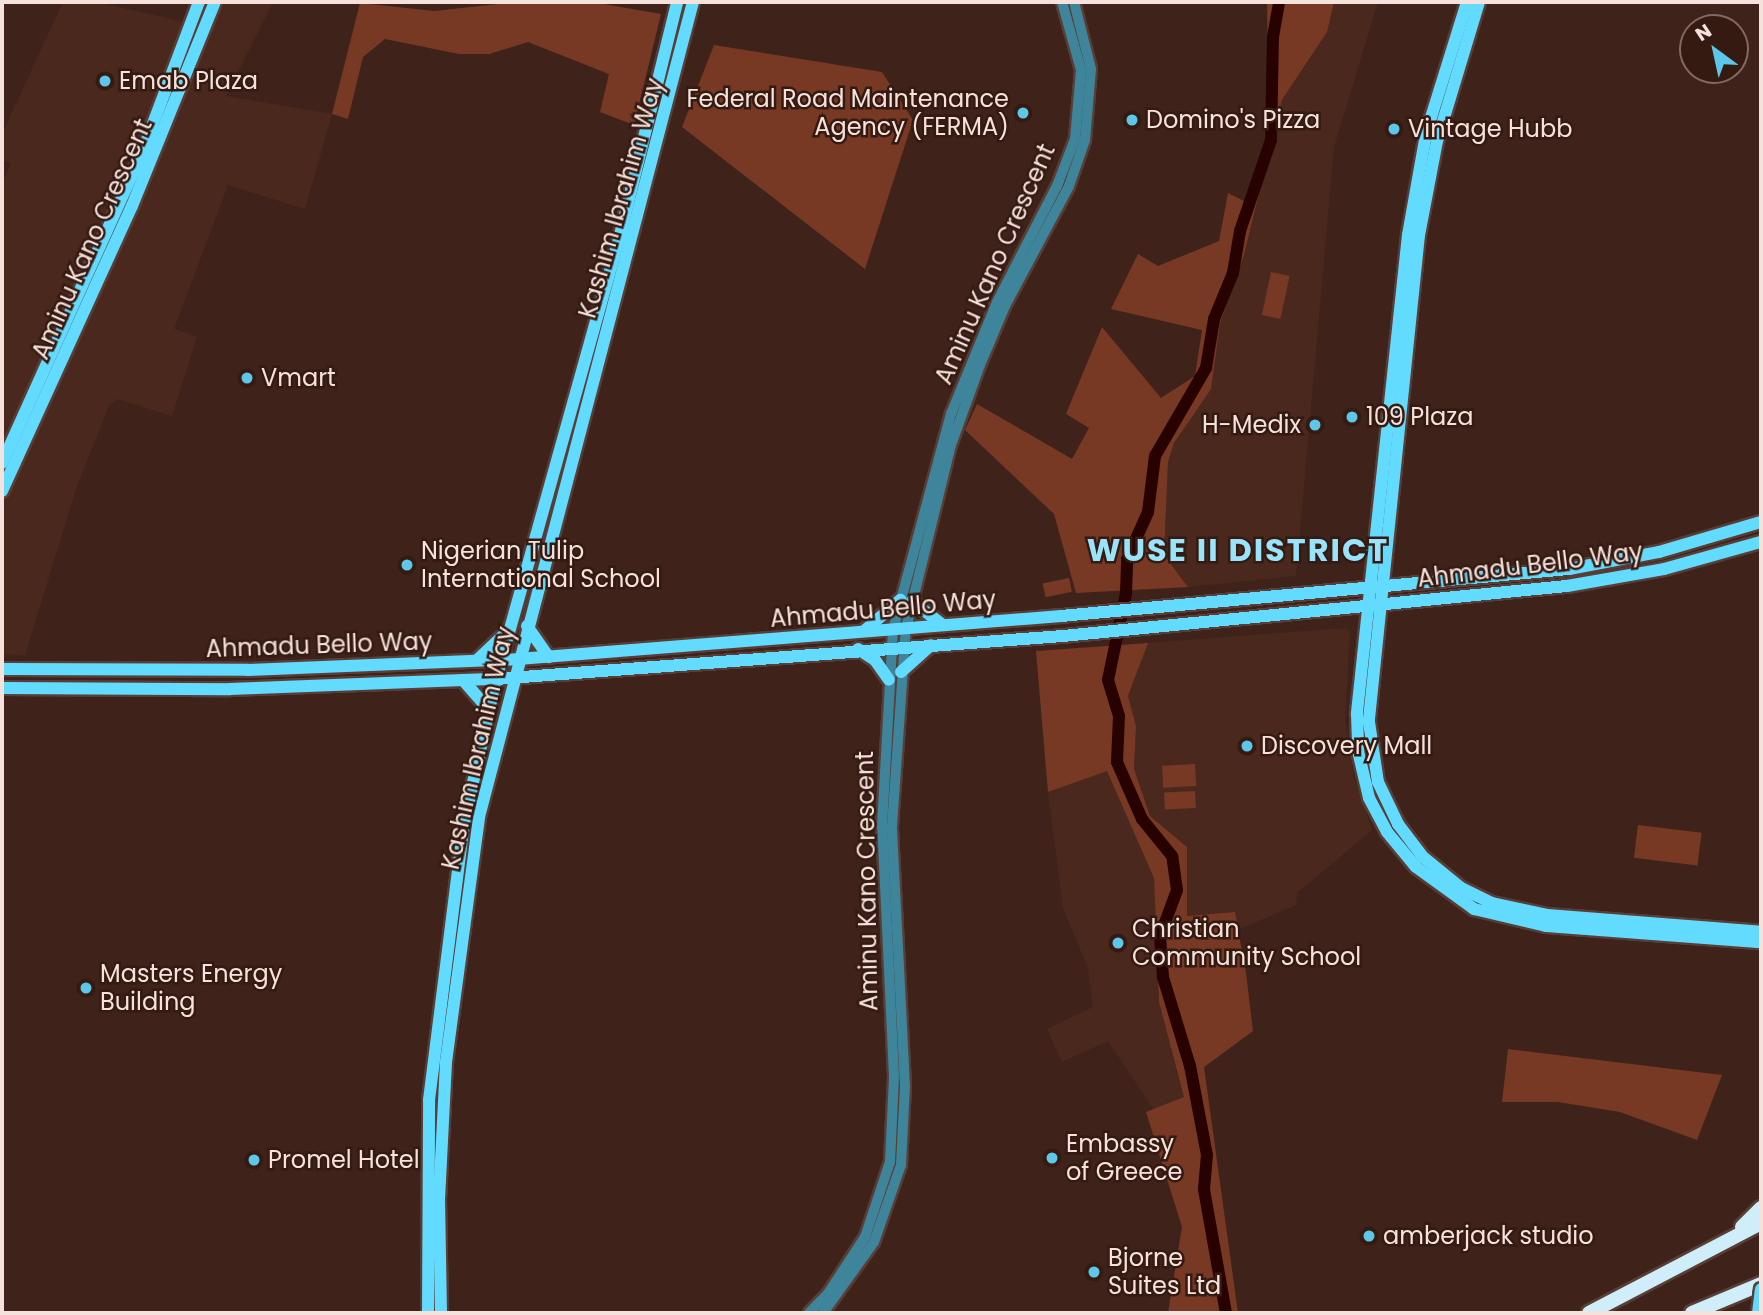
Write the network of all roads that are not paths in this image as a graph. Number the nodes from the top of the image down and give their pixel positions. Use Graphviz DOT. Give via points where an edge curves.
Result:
graph roads {
  1 [pos="199,2"];
  2 [pos="215,2"];
  3 [pos="677,2"];
  4 [pos="693,2"];
  5 [pos="1062,2"];
  6 [pos="1074,2"];
  7 [pos="1467,2"];
  8 [pos="1479,2"];
  9 [pos="2,463"];
  10 [pos="2,491"];
  11 [pos="1761,522"];
  12 [pos="1761,542"];
  13 [pos="1384,584"];
  14 [pos="1369,585"];
  15 [pos="906,600"];
  16 [pos="1382,604"];
  17 [pos="1367,605"];
  18 [pos="943,625"];
  19 [pos="527,626"];
  20 [pos="512,627"];
  21 [pos="900,629"];
  22 [pos="863,632"];
  23 [pos="932,644"];
  24 [pos="898,646"];
  25 [pos="858,649"];
  26 [pos="550,657"];
  27 [pos="518,659"];
  28 [pos="502,660"];
  29 [pos="476,661"];
  30 [pos="2,669"];
  31 [pos="901,672"];
  32 [pos="538,676"];
  33 [pos="513,678"];
  34 [pos="496,679"];
  35 [pos="463,680"];
  36 [pos="889,680"];
  37 [pos="2,688"];
  38 [pos="508,698"];
  39 [pos="489,710"];
  40 [pos="1761,932"];
  41 [pos="1761,942"];
  42 [pos="1761,1208"];
  43 [pos="1761,1223"];
  44 [pos="1726,1240"];
  45 [pos="1761,1284"];
  46 [pos="1761,1289"];
  47 [pos="1758,1312"];
  48 [pos="428,1313"];
  49 [pos="441,1313"];
  50 [pos="809,1313"];
  51 [pos="824,1313"];
  52 [pos="1589,1313"];
  53 [pos="1692,1313"];
  1 -- 9 [label="main road, Aminu Kano Crescent" via="143,150"];
  2 -- 10 [label="main road, Aminu Kano Crescent" via="132,206"];
  3 -- 20 [label="main road, Kashim Ibrahim Way" via="619,239"];
  4 -- 19 [label="main road, Kashim Ibrahim Way"];
  5 -- 15 [label="street, Aminu Kano Crescent" via="1081,70 1075,139 1057,186 997,302 951,414"];
  6 -- 15 [label="street, Aminu Kano Crescent" via="1091,69 1085,140 1069,186 1005,306 980,365 951,445"];
  7 -- 14 [label="main road" via="1426,134 1414,200"];
  8 -- 13 [label="main road" via="1437,141 1419,235"];
  11 -- 13 [label="main road, Ahmadu Bello Way" via="1626,560"];
  12 -- 16 [label="main road, Ahmadu Bello Way" via="1625,577"];
  13 -- 14 [label="main road, Ahmadu Bello Way"];
  13 -- 16 [label="main road"];
  14 -- 17 [label="main road"];
  14 -- 18 [label="main road, Ahmadu Bello Way"];
  15 -- 18 [label="main road"];
  15 -- 21 [label="street, Aminu Kano Crescent"];
  15 -- 22 [label="main road"];
  16 -- 17 [label="main road, Ahmadu Bello Way"];
  16 -- 40 [label="main road" via="1369,722 1373,764 1398,824 1434,868 1477,897 1510,909"];
  17 -- 23 [label="main road, Ahmadu Bello Way" via="1063,636"];
  17 -- 41 [label="main road" via="1357,714 1362,774 1387,832 1431,880 1474,909 1526,923"];
  18 -- 21 [label="main road, Ahmadu Bello Way"];
  19 -- 26 [label="main road"];
  19 -- 27 [label="main road, Kashim Ibrahim Way"];
  20 -- 28 [label="main road, Kashim Ibrahim Way"];
  20 -- 29 [label="main road"];
  21 -- 22 [label="main road, Ahmadu Bello Way"];
  21 -- 24 [label="street, Aminu Kano Crescent"];
  22 -- 26 [label="main road, Ahmadu Bello Way"];
  23 -- 24 [label="main road, Ahmadu Bello Way"];
  23 -- 31 [label="main road"];
  24 -- 25 [label="main road, Ahmadu Bello Way"];
  24 -- 31 [label="street, Aminu Kano Crescent"];
  24 -- 36 [label="street, Aminu Kano Crescent"];
  25 -- 32 [label="main road, Ahmadu Bello Way"];
  25 -- 36 [label="main road" via="875,660"];
  26 -- 27 [label="main road, Ahmadu Bello Way"];
  27 -- 28 [label="main road, Ahmadu Bello Way"];
  27 -- 33 [label="main road, Kashim Ibrahim Way"];
  28 -- 29 [label="main road, Ahmadu Bello Way"];
  28 -- 34 [label="main road, Kashim Ibrahim Way"];
  29 -- 30 [label="main road, Ahmadu Bello Way" via="248,670"];
  31 -- 51 [label="street, Aminu Kano Crescent" via="892,826 905,1086 901,1165 874,1242"];
  32 -- 33 [label="main road, Ahmadu Bello Way"];
  32 -- 38 [label="main road"];
  33 -- 34 [label="main road, Ahmadu Bello Way"];
  33 -- 38 [label="main road, Kashim Ibrahim Way"];
  34 -- 35 [label="main road, Ahmadu Bello Way"];
  34 -- 39 [label="main road, Kashim Ibrahim Way"];
  35 -- 37 [label="main road, Ahmadu Bello Way" via="230,689"];
  35 -- 39 [label="main road"];
  36 -- 50 [label="street, Aminu Kano Crescent" via="882,826 894,1076 891,1148 865,1237 829,1292"];
  38 -- 49 [label="main road, Kashim Ibrahim Way" via="480,817 455,976 439,1200"];
  39 -- 48 [label="main road, Kashim Ibrahim Way" via="464,823 437,1009 426,1199"];
  42 -- 44 [label="highway"];
  43 -- 44 [label="highway"];
  44 -- 52 [label="highway"];
  45 -- 53 [label="highway"];
  46 -- 47 [label="main road, bridge"];
}
